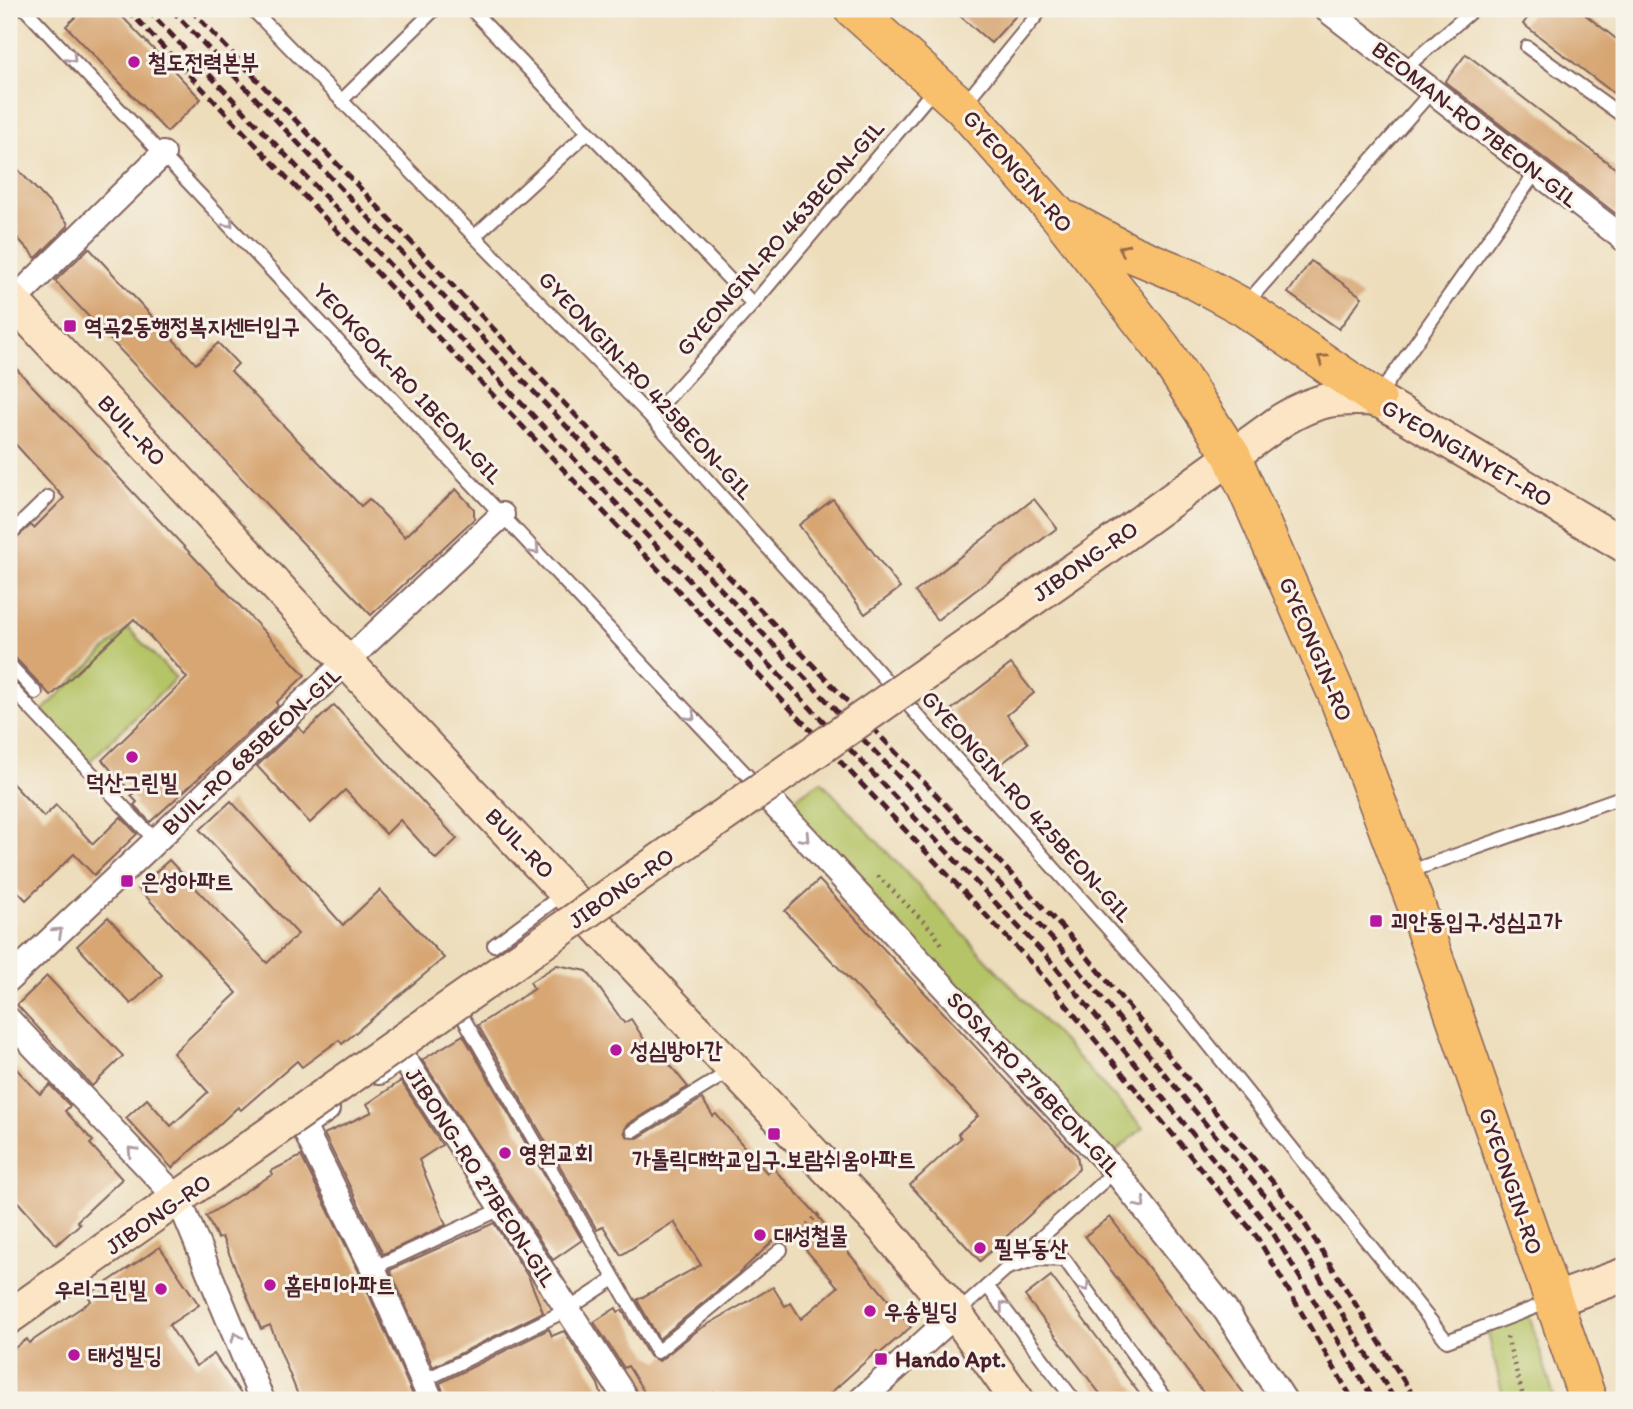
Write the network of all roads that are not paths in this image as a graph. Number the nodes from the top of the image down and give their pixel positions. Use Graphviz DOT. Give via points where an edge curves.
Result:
graph roads {
  1 [pos="25,9"];
  2 [pos="252,9"];
  3 [pos="435,9"];
  4 [pos="471,9"];
  5 [pos="853,9"];
  6 [pos="1042,9"];
  7 [pos="1326,9"];
  8 [pos="1474,9"];
  9 [pos="1527,47"];
  10 [pos="1402,71"];
  11 [pos="1431,92"];
  12 [pos="950,95"];
  13 [pos="342,100"];
  14 [pos="1624,117"];
  15 [pos="587,133"];
  16 [pos="163,154"];
  17 [pos="1536,172"];
  18 [pos="1059,216"];
  19 [pos="476,235"];
  20 [pos="1624,239"];
  21 [pos="10,301"];
  22 [pos="753,304"];
  23 [pos="1243,307"];
  24 [pos="1377,399"];
  25 [pos="651,417"];
  26 [pos="1232,456"];
  27 [pos="48,497"];
  28 [pos="502,515"];
  29 [pos="9,535"];
  30 [pos="1624,545"];
  31 [pos="346,661"];
  32 [pos="9,664"];
  33 [pos="9,685"];
  34 [pos="36,693"];
  35 [pos="759,788"];
  36 [pos="1624,796"];
  37 [pos="156,841"];
  38 [pos="1404,873"];
  39 [pos="566,892"];
  40 [pos="494,945"];
  41 [pos="562,946"];
  42 [pos="9,979"];
  43 [pos="461,1014"];
  44 [pos="9,1020"];
  45 [pos="402,1056"];
  46 [pos="734,1069"];
  47 [pos="289,1128"];
  48 [pos="633,1131"];
  49 [pos="1115,1171"];
  50 [pos="179,1200"];
  51 [pos="503,1208"];
  52 [pos="781,1250"];
  53 [pos="373,1268"];
  54 [pos="1008,1268"];
  55 [pos="1624,1275"];
  56 [pos="614,1279"];
  57 [pos="987,1286"];
  58 [pos="1552,1301"];
  59 [pos="567,1310"];
  60 [pos="957,1314"];
  61 [pos="9,1317"];
  62 [pos="427,1390"];
  63 [pos="262,1400"];
  64 [pos="621,1400"];
  65 [pos="861,1400"];
  66 [pos="1017,1400"];
  67 [pos="1074,1400"];
  68 [pos="1166,1400"];
  69 [pos="1284,1400"];
  70 [pos="1588,1400"];
  1 -- 16 [label="lane, YEOKGOK-RO 1BEON-GIL, one-way"];
  2 -- 13 [label="lane, GYEONGIN-RO 425BEON-GIL"];
  3 -- 13 [label="lane"];
  4 -- 15 [label="lane"];
  5 -- 12 [label="main road, GYEONGIN-RO"];
  6 -- 12 [label="lane, GYEONGIN-RO 463BEON-GIL"];
  7 -- 10 [label="street, BEOMAN-RO 7BEON-GIL"];
  8 -- 10 [label="lane"];
  9 -- 14 [label="lane"];
  10 -- 11 [label="street, BEOMAN-RO 7BEON-GIL"];
  11 -- 17 [label="street, BEOMAN-RO 7BEON-GIL"];
  11 -- 23 [label="lane"];
  12 -- 18 [label="main road, GYEONGIN-RO"];
  12 -- 22 [label="lane, GYEONGIN-RO 463BEON-GIL"];
  13 -- 19 [label="lane, GYEONGIN-RO 425BEON-GIL"];
  15 -- 19 [label="lane"];
  15 -- 22 [label="lane"];
  16 -- 21 [label="street"];
  16 -- 28 [label="lane, YEOKGOK-RO 1BEON-GIL, one-way"];
  17 -- 20 [label="street, BEOMAN-RO 7BEON-GIL"];
  17 -- 24 [label="lane"];
  23 -- 18 [label="main road, one-way"];
  18 -- 26 [label="main road, GYEONGIN-RO" via="1162,348"];
  19 -- 25 [label="lane, GYEONGIN-RO 425BEON-GIL"];
  21 -- 31 [label="street, BUIL-RO"];
  22 -- 25 [label="lane, GYEONGIN-RO 463BEON-GIL"];
  24 -- 23 [label="main road, one-way"];
  24 -- 26 [label="street, GYEONGINYET-RO" via="1333,397 1307,405"];
  24 -- 30 [label="street, GYEONGINYET-RO"];
  25 -- 58 [label="lane, GYEONGIN-RO 425BEON-GIL" via="1185,1015 1447,1341"];
  26 -- 38 [label="main road, GYEONGIN-RO" via="1337,695"];
  26 -- 47 [label="street, JIBONG-RO, bridge"];
  27 -- 29 [label="lane"];
  28 -- 31 [label="street, BUIL-RO 685BEON-GIL"];
  28 -- 35 [label="lane, YEOKGOK-RO 1BEON-GIL, one-way"];
  31 -- 37 [label="street, BUIL-RO 685BEON-GIL"];
  31 -- 39 [label="street, BUIL-RO"];
  32 -- 34 [label="lane"];
  33 -- 37 [label="lane, BUIL-RO 685BEON-GIL"];
  35 -- 49 [label="street, SOSA-RO 276BEON-GIL, one-way"];
  36 -- 38 [label="lane"];
  42 -- 37 [label="street, BUIL-RO 685BEON-GIL, one-way"];
  38 -- 58 [label="main road, GYEONGIN-RO"];
  39 -- 40 [label="lane"];
  39 -- 46 [label="street, BUIL-RO" via="591,927"];
  41 -- 43 [label="lane"];
  43 -- 45 [label="lane"];
  43 -- 56 [label="lane"];
  50 -- 44 [label="street, one-way"];
  45 -- 47 [label="street, JIBONG-RO 27BEON-GIL"];
  45 -- 51 [label="street, JIBONG-RO 27BEON-GIL"];
  46 -- 48 [label="lane"];
  46 -- 60 [label="street, BUIL-RO" via="883,1227"];
  47 -- 50 [label="street, JIBONG-RO"];
  47 -- 53 [label="street"];
  49 -- 54 [label="lane"];
  49 -- 69 [label="street, SOSA-RO 276BEON-GIL, one-way" via="1226,1311"];
  50 -- 61 [label="street, JIBONG-RO"];
  63 -- 50 [label="street, one-way"];
  51 -- 53 [label="lane"];
  51 -- 59 [label="street, JIBONG-RO 27BEON-GIL"];
  52 -- 56 [label="lane" via="657,1352"];
  53 -- 62 [label="street"];
  54 -- 57 [label="lane"];
  54 -- 68 [label="lane, one-way" via="1038,1259 1065,1260"];
  55 -- 58 [label="street"];
  56 -- 59 [label="lane"];
  57 -- 60 [label="lane"];
  67 -- 57 [label="lane, one-way"];
  58 -- 70 [label="main road, GYEONGIN-RO"];
  59 -- 62 [label="lane"];
  59 -- 64 [label="street, JIBONG-RO 27BEON-GIL" via="623,1394"];
  60 -- 65 [label="street"];
  60 -- 66 [label="street, BUIL-RO"];
}
